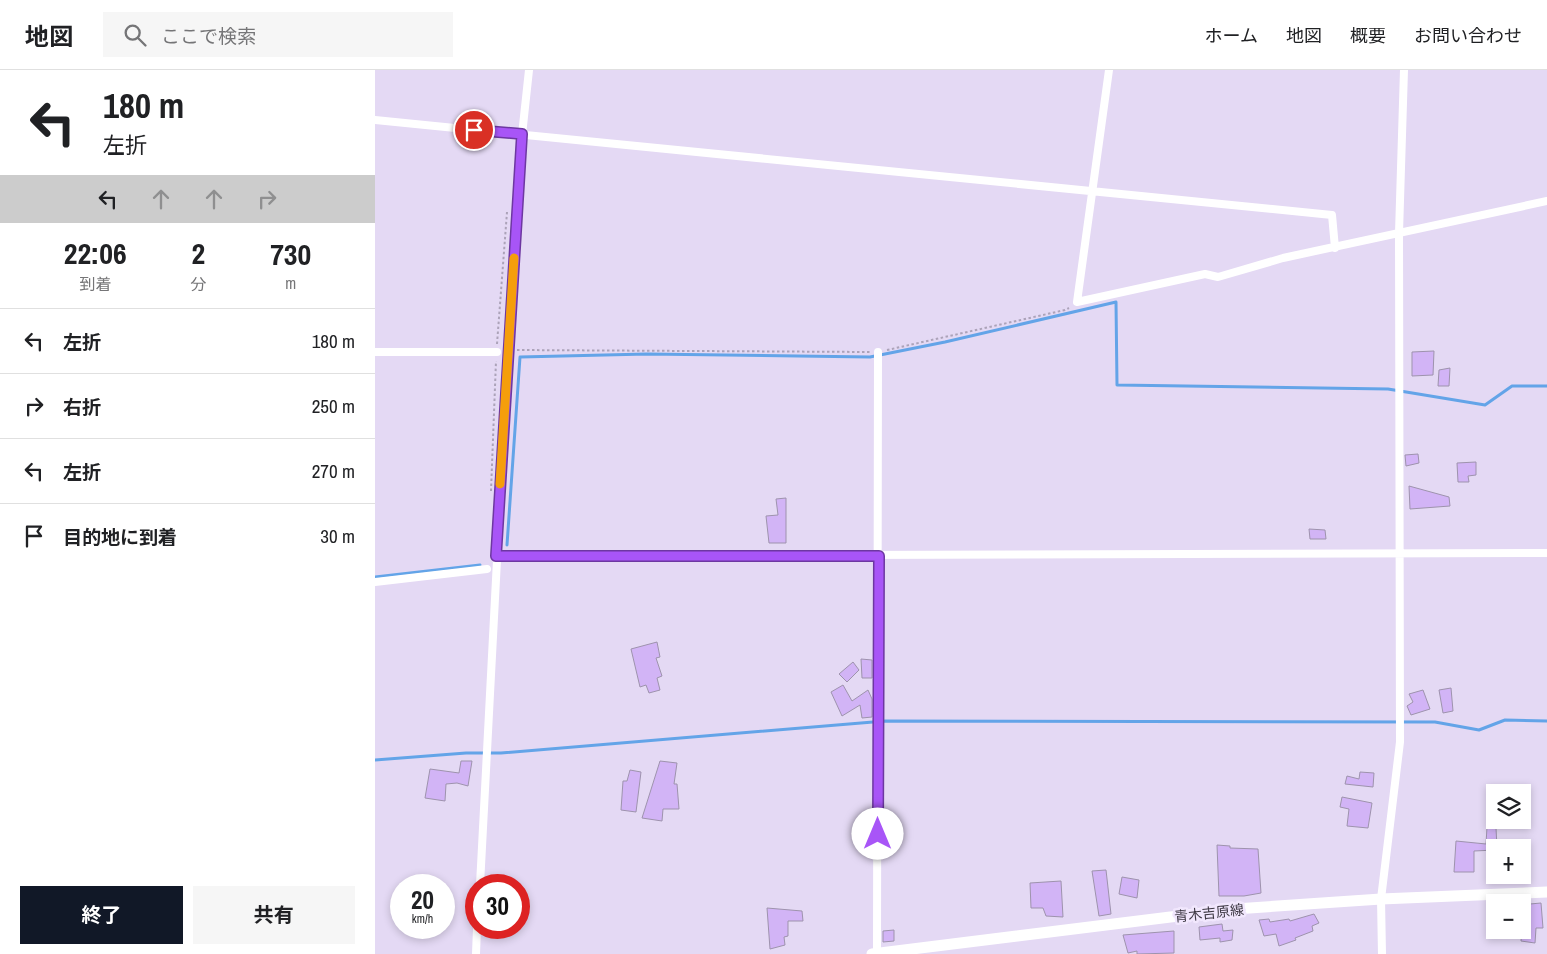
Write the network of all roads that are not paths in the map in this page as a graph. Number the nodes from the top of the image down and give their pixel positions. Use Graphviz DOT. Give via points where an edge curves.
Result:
graph roads {
  1 [pos="529,70"];
  2 [pos="1109,70"];
  3 [pos="1404,70"];
  4 [pos="375,120"];
  5 [pos="522,134"];
  6 [pos="1092,191"];
  7 [pos="1547,201"];
  8 [pos="1399,233"];
  9 [pos="1335,248"];
  10 [pos="375,352"];
  11 [pos="497,352"];
  12 [pos="878,352"];
  13 [pos="1399,553"];
  14 [pos="1547,553"];
  15 [pos="496,556"];
  16 [pos="879,556"];
  17 [pos="487,569"];
  18 [pos="375,582"];
  19 [pos="481,874"];
  20 [pos="1547,892"];
  21 [pos="1381,899"];
  22 [pos="477,939"];
  23 [pos="476,954"];
  24 [pos="875,954"];
  25 [pos="1382,954"];
  1 -- 5 [label="street"];
  2 -- 6 [label="street"];
  3 -- 8 [label="street"];
  4 -- 5 [label="street"];
  5 -- 6 [label="street"];
  5 -- 15 [label="street"];
  6 -- 9 [label="street" via="1332,215"];
  6 -- 9 [label="street" via="1077,302 1205,274 1218,276"];
  7 -- 8 [label="street"];
  8 -- 9 [label="street"];
  8 -- 13 [label="street"];
  10 -- 11 [label="street"];
  12 -- 16 [label="street"];
  13 -- 14 [label="street"];
  13 -- 16 [label="street"];
  13 -- 21 [label="street" via="1400,742"];
  15 -- 16 [label="street"];
  15 -- 19 [label="street"];
  16 -- 24 [label="street"];
  17 -- 18 [label="street"];
  20 -- 21 [label="main road, 青木吉原線"];
  21 -- 24 [label="main road, 青木吉原線" via="1235,909"];
  21 -- 25 [label="street"];
  22 -- 23 [label="street"];
}
